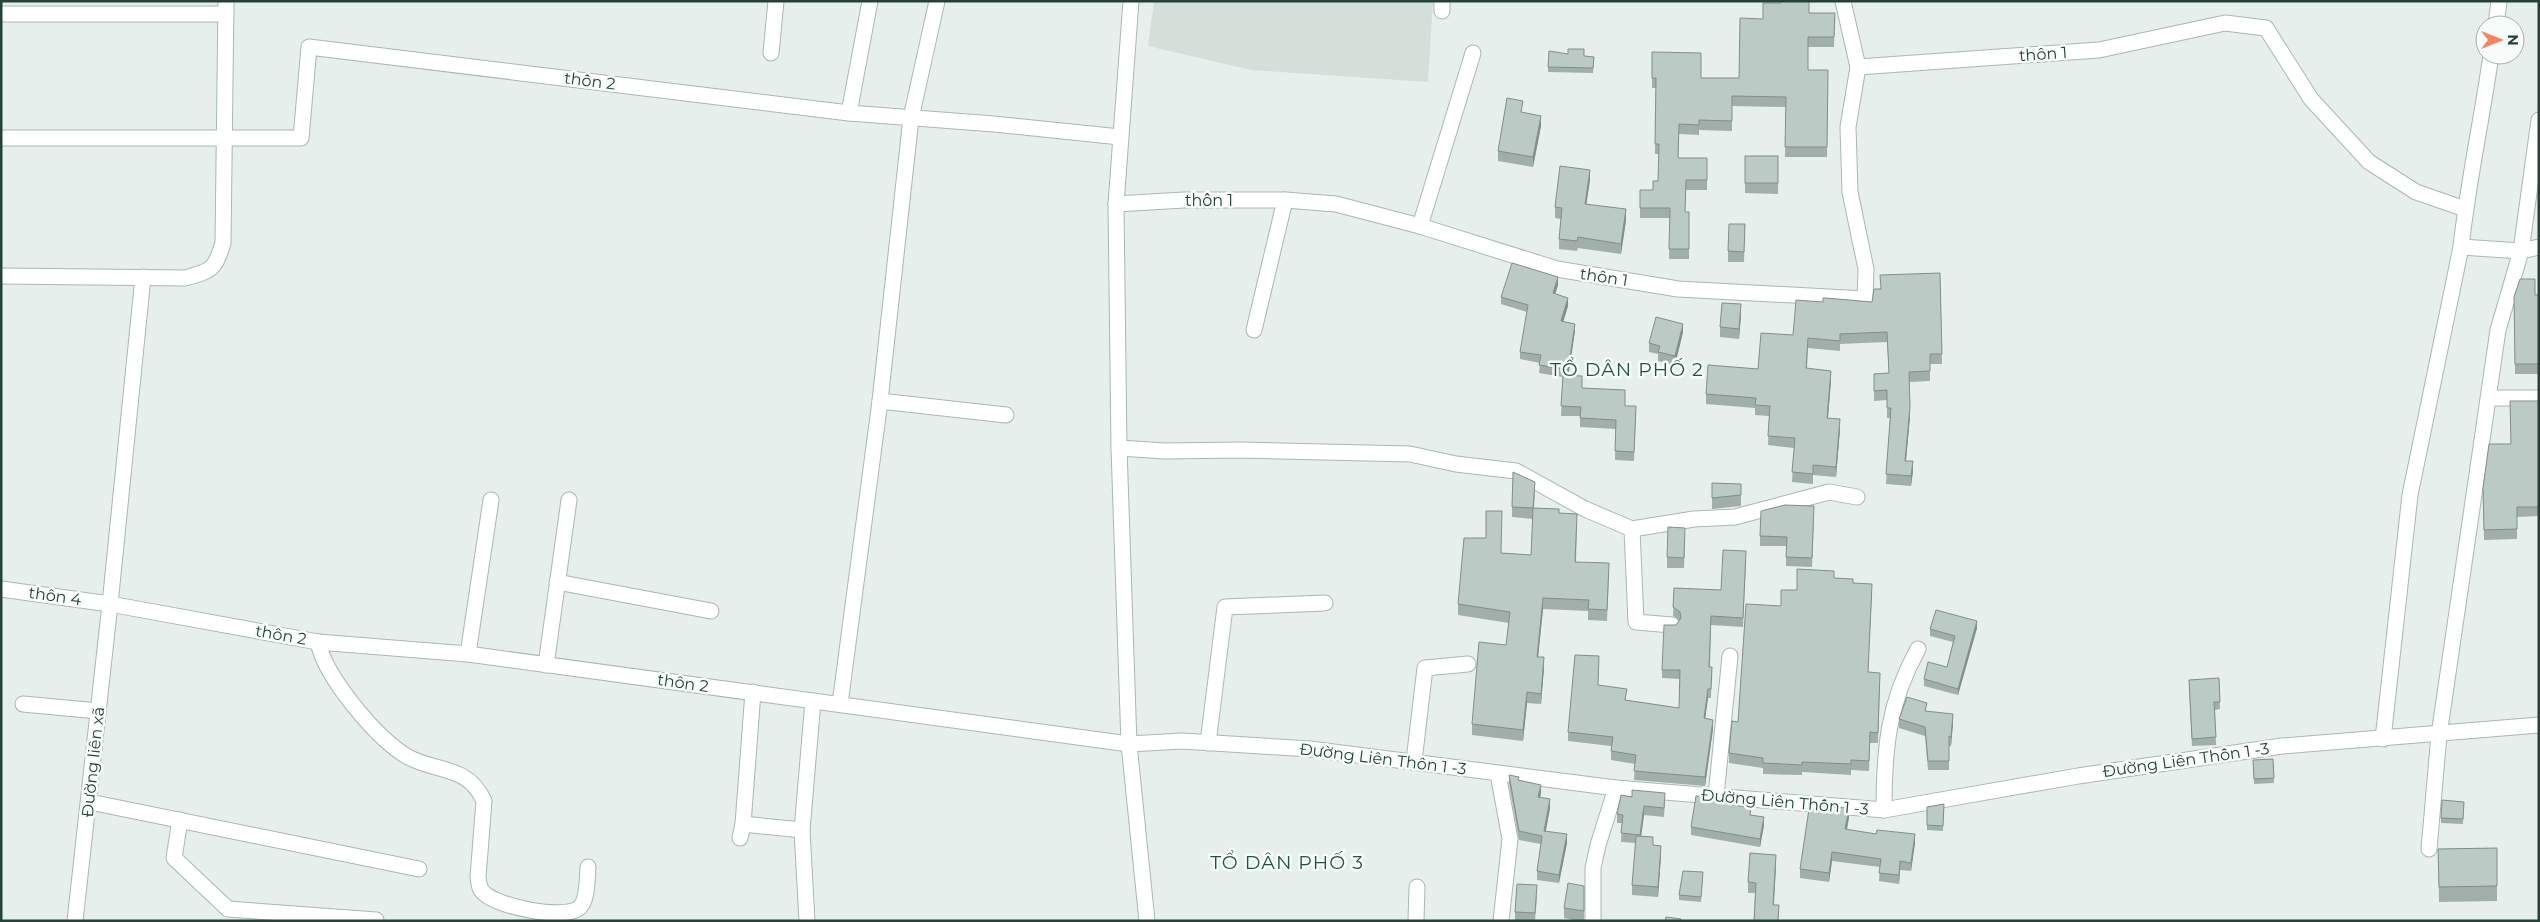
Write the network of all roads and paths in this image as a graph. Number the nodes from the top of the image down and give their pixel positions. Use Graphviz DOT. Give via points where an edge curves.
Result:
graph roads {
  1 [pos="776,1"];
  2 [pos="870,1"];
  3 [pos="937,1"];
  4 [pos="1131,1"];
  5 [pos="1843,1"];
  6 [pos="2499,1"];
  7 [pos="226,8"];
  8 [pos="1,14"];
  9 [pos="2497,15"];
  10 [pos="770,53"];
  11 [pos="1473,53"];
  12 [pos="2490,65"];
  13 [pos="1858,67"];
  14 [pos="850,113"];
  15 [pos="911,118"];
  16 [pos="2539,120"];
  17 [pos="1120,137"];
  18 [pos="1,138"];
  19 [pos="224,138"];
  20 [pos="1285,200"];
  21 [pos="1116,204"];
  22 [pos="2465,209"];
  23 [pos="1420,226"];
  24 [pos="2461,246"];
  25 [pos="2539,247"];
  26 [pos="2521,250"];
  27 [pos="1,276"];
  28 [pos="143,277"];
  29 [pos="1254,330"];
  30 [pos="2489,398"];
  31 [pos="2539,398"];
  32 [pos="880,401"];
  33 [pos="1006,415"];
  34 [pos="1119,448"];
  35 [pos="1858,497"];
  36 [pos="491,500"];
  37 [pos="569,500"];
  38 [pos="1632,529"];
  39 [pos="558,582"];
  40 [pos="1,589"];
  41 [pos="1324,603"];
  42 [pos="110,604"];
  43 [pos="711,611"];
  44 [pos="1672,625"];
  45 [pos="318,642"];
  46 [pos="1918,649"];
  47 [pos="468,654"];
  48 [pos="1730,656"];
  49 [pos="546,664"];
  50 [pos="1468,664"];
  51 [pos="754,692"];
  52 [pos="813,701"];
  53 [pos="23,704"];
  54 [pos="840,704"];
  55 [pos="98,710"];
  56 [pos="2539,725"];
  57 [pos="2439,735"];
  58 [pos="2382,739"];
  59 [pos="1208,743"];
  60 [pos="1129,744"];
  61 [pos="1414,761"];
  62 [pos="1498,774"];
  63 [pos="1616,788"];
  64 [pos="1716,796"];
  65 [pos="90,802"];
  66 [pos="1884,810"];
  67 [pos="180,820"];
  68 [pos="802,830"];
  69 [pos="2429,849"];
  70 [pos="588,867"];
  71 [pos="419,869"];
  72 [pos="1417,887"];
  73 [pos="376,920"];
  74 [pos="75,921"];
  75 [pos="807,921"];
  76 [pos="1147,921"];
  77 [pos="1416,921"];
  78 [pos="1501,921"];
  79 [pos="1593,921"];
  1 -- 10 [label="street"];
  2 -- 14 [label="street"];
  3 -- 15 [label="street"];
  4 -- 17 [label="street"];
  5 -- 13 [label="street, thôn 1"];
  6 -- 9 [label="street"];
  7 -- 8 [label="street"];
  7 -- 19 [label="street"];
  11 -- 23 [label="street"];
  12 -- 22 [label="street"];
  13 -- 22 [label="street, thôn 1" via="2100,50 2225,23 2266,28 2311,100 2369,162 2416,192"];
  13 -- 23 [label="street, thôn 1" via="1848,127 1850,192 1866,269 1865,299 1678,290 1557,269"];
  14 -- 15 [label="street"];
  14 -- 19 [label="street, thôn 2" via="309,47 301,138"];
  15 -- 17 [label="street"];
  15 -- 32 [label="street"];
  16 -- 26 [label="street"];
  17 -- 21 [label="street"];
  18 -- 19 [label="street"];
  19 -- 28 [label="street" via="224,243 219,257 208,272 185,278"];
  20 -- 21 [label="street, thôn 1"];
  20 -- 23 [label="street, thôn 1" via="1336,204"];
  20 -- 29 [label="street"];
  21 -- 34 [label="street"];
  22 -- 24 [label="street"];
  24 -- 26 [label="street"];
  24 -- 58 [label="street" via="2410,495"];
  25 -- 26 [label="street"];
  26 -- 30 [label="street" via="2498,330"];
  27 -- 28 [label="street"];
  28 -- 42 [label="street"];
  30 -- 31 [label="street"];
  30 -- 57 [label="street"];
  32 -- 33 [label="street"];
  32 -- 54 [label="street"];
  34 -- 38 [label="street" via="1410,454 1456,464 1516,471 1585,509"];
  34 -- 60 [label="street"];
  35 -- 38 [label="street" via="1829,492 1736,516"];
  36 -- 47 [label="street"];
  37 -- 39 [label="street"];
  38 -- 44 [label="street" via="1636,622"];
  39 -- 43 [label="street"];
  39 -- 49 [label="street"];
  40 -- 42 [label="street, thôn 4"];
  41 -- 59 [label="street" via="1225,607"];
  42 -- 45 [label="street, thôn 2"];
  42 -- 55 [label="street, Đường liên xã"];
  45 -- 47 [label="street, thôn 2"];
  45 -- 70 [label="street" via="328,668 378,735 420,762 457,773 473,782 480,792 484,801 478,877 485,894 524,910 573,911 580,908 584,900"];
  46 -- 66 [label="street" via="1904,674 1891,717 1884,760"];
  47 -- 49 [label="street, thôn 2"];
  48 -- 64 [label="street"];
  49 -- 51 [label="street, thôn 2"];
  50 -- 61 [label="street" via="1425,668"];
  51 -- 52 [label="street, thôn 2"];
  51 -- 68 [label="street" via="742,831"];
  52 -- 54 [label="street, thôn 2"];
  52 -- 68 [label="street"];
  53 -- 55 [label="street"];
  54 -- 60 [label="street, Đường Liên Thôn 1 -3"];
  55 -- 65 [label="street, Đường liên xã"];
  56 -- 57 [label="street, Đường Liên Thôn 1 -3"];
  57 -- 58 [label="street, Đường Liên Thôn 1 -3"];
  57 -- 69 [label="street"];
  58 -- 66 [label="street, Đường Liên Thôn 1 -3" via="2272,748 2078,776"];
  59 -- 60 [label="street, Đường Liên Thôn 1 -3"];
  59 -- 61 [label="street, Đường Liên Thôn 1 -3"];
  60 -- 76 [label="street"];
  61 -- 62 [label="street, Đường Liên Thôn 1 -3"];
  62 -- 63 [label="street, Đường Liên Thôn 1 -3"];
  62 -- 78 [label="street" via="1510,839"];
  63 -- 64 [label="street, Đường Liên Thôn 1 -3"];
  63 -- 79 [label="street" via="1596,853"];
  64 -- 66 [label="street, Đường Liên Thôn 1 -3"];
  65 -- 67 [label="street"];
  65 -- 74 [label="street, Đường liên xã"];
  67 -- 71 [label="street"];
  67 -- 73 [label="street" via="174,858 228,909"];
  68 -- 75 [label="street"];
  72 -- 77 [label="street"];
}
